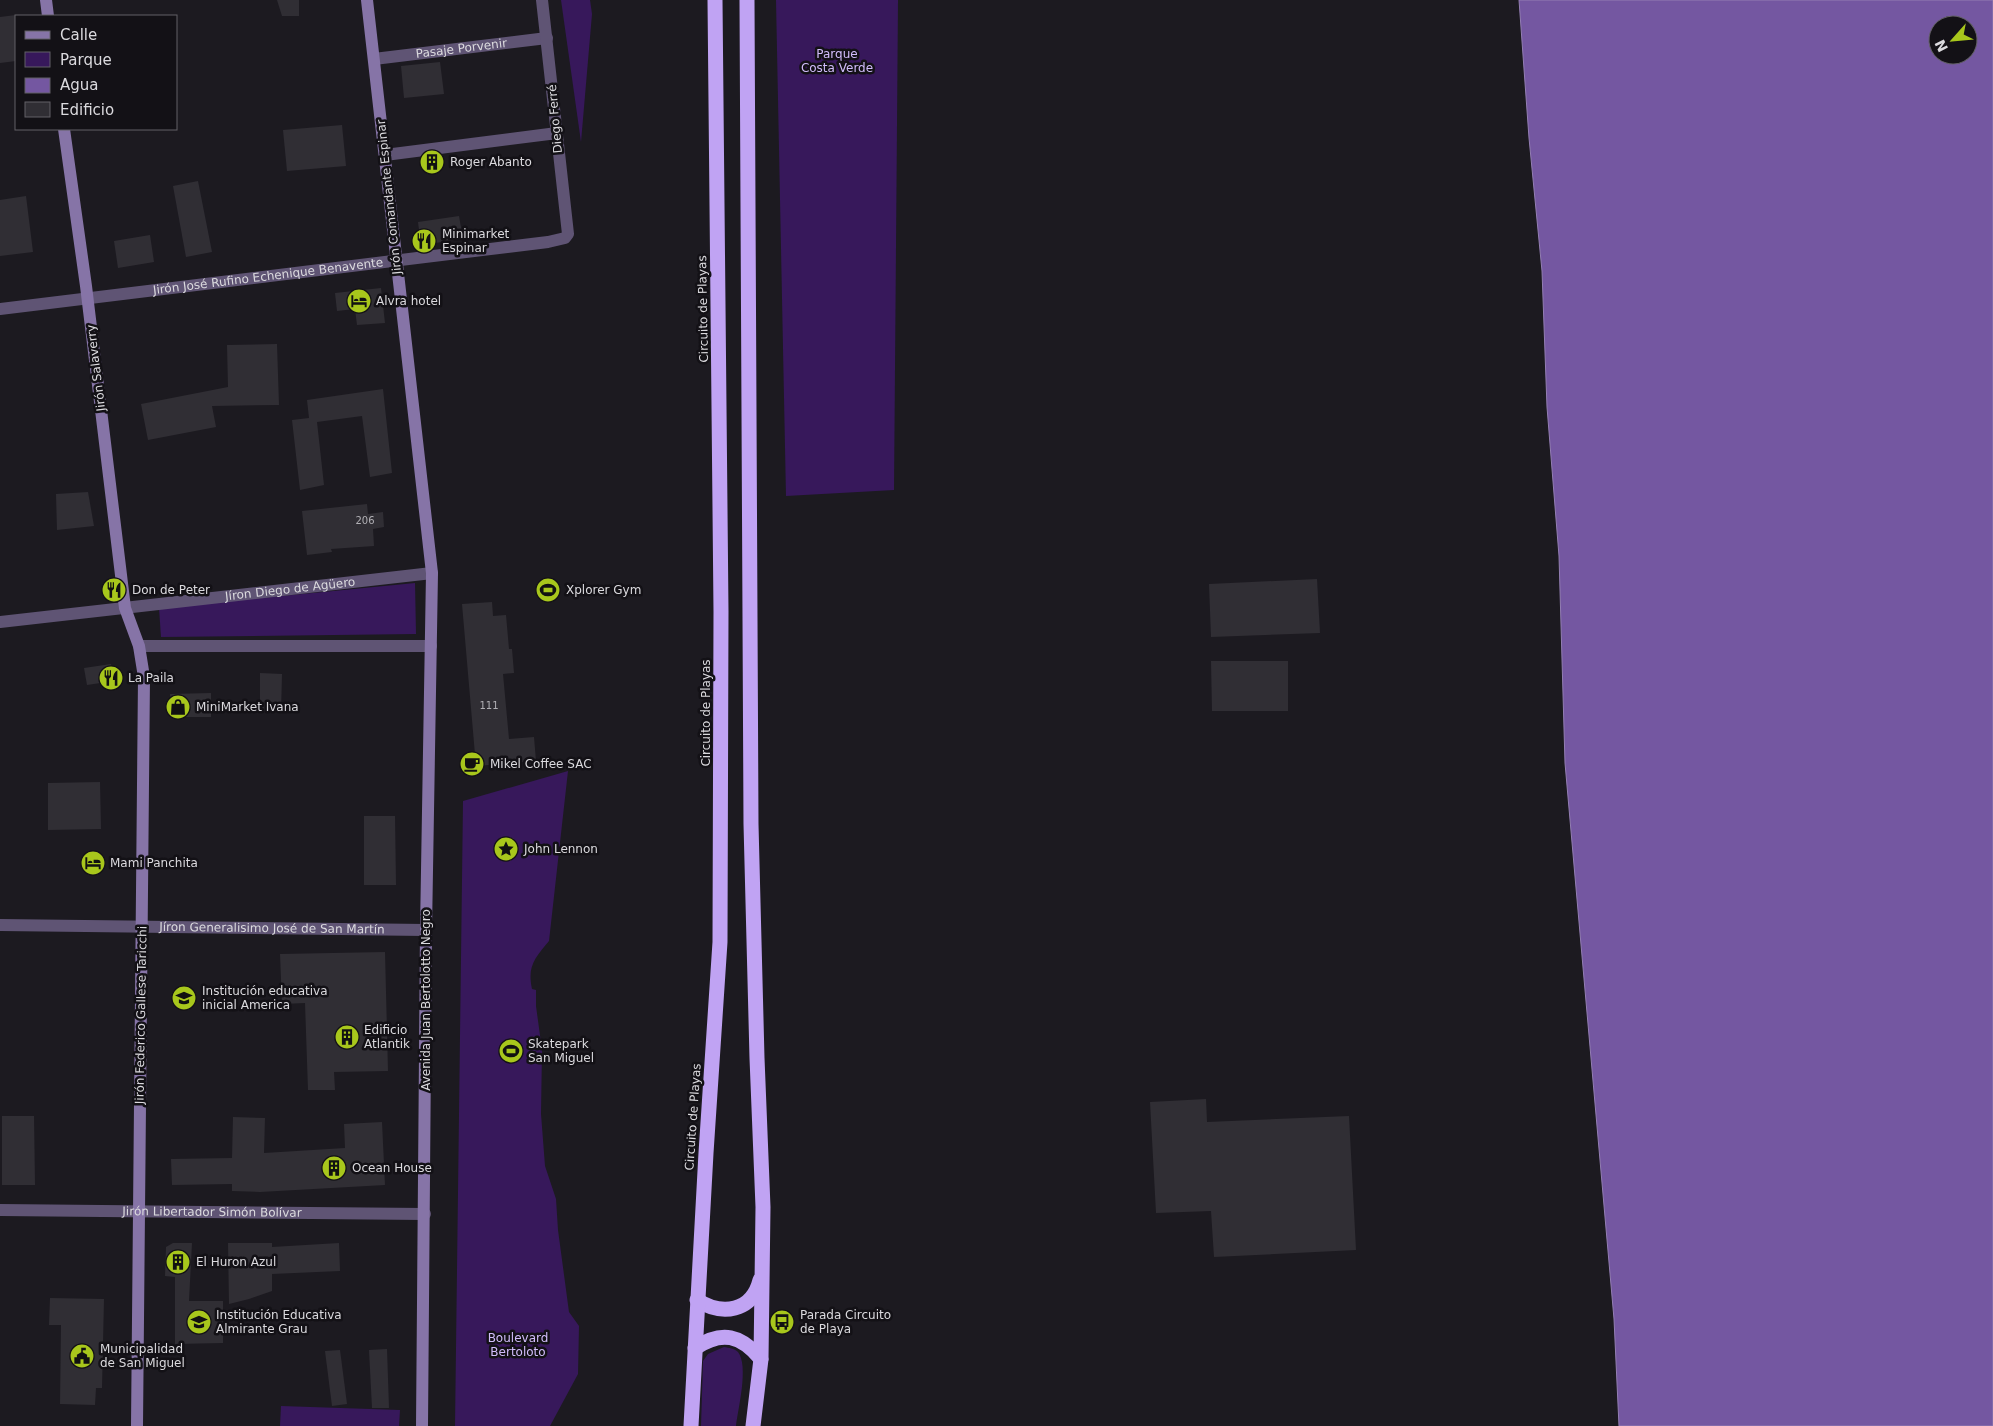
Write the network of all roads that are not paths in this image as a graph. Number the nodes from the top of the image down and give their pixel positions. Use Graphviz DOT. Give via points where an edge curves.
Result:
graph roads {
  1 [pos="46,0"];
  2 [pos="367,0"];
  3 [pos="542,0"];
  4 [pos="715,0"];
  5 [pos="748,0"];
  6 [pos="48,15"];
  7 [pos="547,38"];
  8 [pos="374,59"];
  9 [pos="64,130"];
  10 [pos="556,133"];
  11 [pos="385,155"];
  12 [pos="565,238"];
  13 [pos="396,262"];
  14 [pos="87,299"];
  15 [pos="0,309"];
  16 [pos="432,573"];
  17 [pos="125,608"];
  18 [pos="0,622"];
  19 [pos="139,646"];
  20 [pos="431,646"];
  21 [pos="0,925"];
  22 [pos="142,926"];
  23 [pos="426,930"];
  24 [pos="0,1210"];
  25 [pos="139,1212"];
  26 [pos="425,1214"];
  27 [pos="762,1274"];
  28 [pos="697,1300"];
  29 [pos="694,1348"];
  30 [pos="761,1359"];
  31 [pos="137,1426"];
  32 [pos="422,1426"];
  33 [pos="691,1426"];
  34 [pos="754,1426"];
  1 -- 6 [label="main road"];
  2 -- 8 [label="main road, Jirón Comandante Espinar"];
  3 -- 7 [label="street, Diego Ferré"];
  4 -- 28 [label="highway, Circuito de Playas" via="721,602 720,942"];
  5 -- 27 [label="highway" via="751,824 763,1207"];
  7 -- 8 [label="street, Pasaje Porvenir"];
  7 -- 10 [label="street, Diego Ferré"];
  8 -- 11 [label="main road, Jirón Comandante Espinar"];
  9 -- 14 [label="main road, Jirón Salaverry"];
  10 -- 11 [label="street"];
  10 -- 12 [label="street, Diego Ferré" via="568,234"];
  11 -- 13 [label="main road, Jirón Comandante Espinar"];
  12 -- 13 [label="street, Jirón José Rufino Echenique Benavente"];
  13 -- 14 [label="street, Jirón José Rufino Echenique Benavente"];
  13 -- 16 [label="main road, Jirón Comandante Espinar"];
  14 -- 15 [label="street, Jirón José Rufino Echenique Benavente"];
  14 -- 17 [label="main road, Jirón Salaverry"];
  16 -- 17 [label="street, Jíron Diego de Agüero"];
  16 -- 20 [label="main road, Avenida Juan Bertolotto Negro"];
  17 -- 18 [label="street, Jíron Diego de Agüero"];
  17 -- 19 [label="main road, Jirón Federico Gallese Taricchi"];
  19 -- 20 [label="street"];
  19 -- 22 [label="main road, Jirón Federico Gallese Taricchi" via="144,677"];
  20 -- 23 [label="main road, Avenida Juan Bertolotto Negro"];
  21 -- 22 [label="street, Jíron Generalisimo José de San Martín"];
  22 -- 23 [label="street, Jíron Generalisimo José de San Martín"];
  22 -- 25 [label="main road, Jirón Federico Gallese Taricchi"];
  23 -- 26 [label="main road, Avenida Juan Bertolotto Negro"];
  24 -- 25 [label="street, Jirón Libertador Simón Bolívar"];
  25 -- 26 [label="street, Jirón Libertador Simón Bolívar"];
  25 -- 31 [label="main road, Jirón Federico Gallese Taricchi"];
  26 -- 32 [label="main road, Avenida Juan Bertolotto Negro"];
  27 -- 28 [label="highway" via="750,1300 738,1308 709,1308"];
  27 -- 30 [label="highway"];
  28 -- 29 [label="highway, Circuito de Playas"];
  29 -- 30 [label="highway" via="708,1340 738,1339"];
  29 -- 33 [label="highway, Circuito de Playas"];
  30 -- 34 [label="highway"];
}
